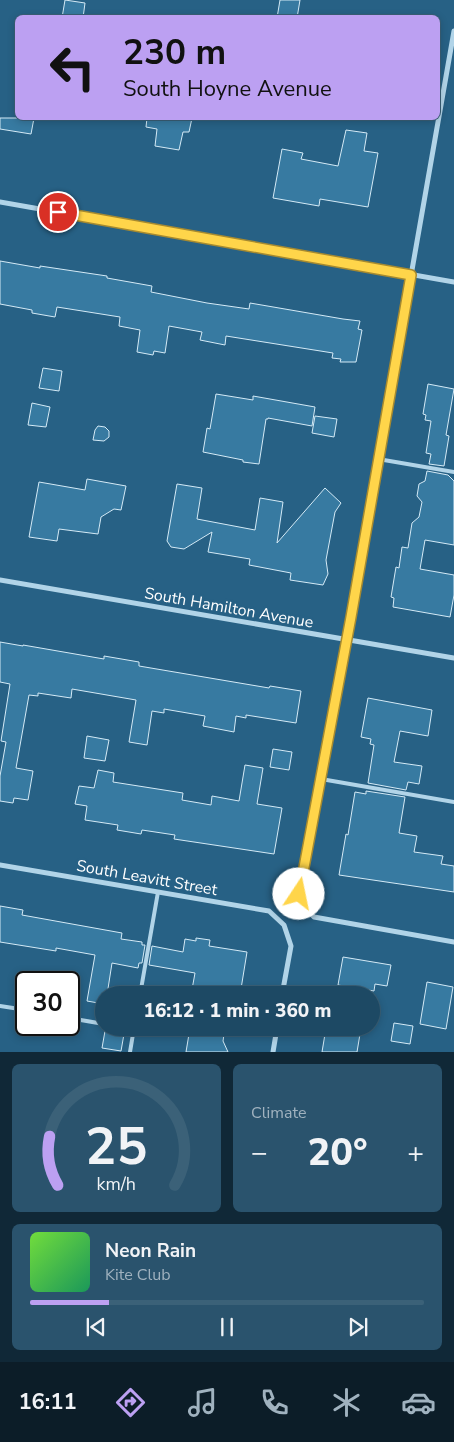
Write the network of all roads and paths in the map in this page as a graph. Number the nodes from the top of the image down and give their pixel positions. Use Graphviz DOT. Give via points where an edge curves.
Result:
graph roads {
  1 [pos="454,31"];
  2 [pos="440,110"];
  3 [pos="438,120"];
  4 [pos="0,202"];
  5 [pos="411,275"];
  6 [pos="454,282"];
  7 [pos="378,459"];
  8 [pos="454,472"];
  9 [pos="0,580"];
  10 [pos="346,639"];
  11 [pos="454,658"];
  12 [pos="321,779"];
  13 [pos="454,802"];
  14 [pos="0,865"];
  15 [pos="158,892"];
  16 [pos="454,942"];
  17 [pos="142,986"];
  18 [pos="284,986"];
  19 [pos="0,1006"];
  20 [pos="15,1008"];
  21 [pos="80,1020"];
  22 [pos="95,1022"];
  23 [pos="133,1036"];
  24 [pos="276,1036"];
  25 [pos="130,1052"];
  26 [pos="273,1052"];
  1 -- 2 [label="street"];
  3 -- 5 [label="street"];
  4 -- 5 [label="street"];
  5 -- 6 [label="street"];
  5 -- 7 [label="street"];
  7 -- 8 [label="lane"];
  7 -- 10 [label="street"];
  9 -- 10 [label="street, South Hamilton Avenue"];
  10 -- 11 [label="street, South Hamilton Avenue"];
  10 -- 12 [label="street"];
  12 -- 13 [label="lane"];
  12 -- 16 [label="street" via="299,894 304,908 314,917"];
  14 -- 15 [label="street, South Leavitt Street"];
  15 -- 17 [label="lane"];
  15 -- 18 [label="street, South Leavitt Street" via="269,911 284,925 291,946"];
  19 -- 20 [label="lane"];
  21 -- 22 [label="lane"];
  23 -- 25 [label="lane"];
  24 -- 26 [label="street"];
}
